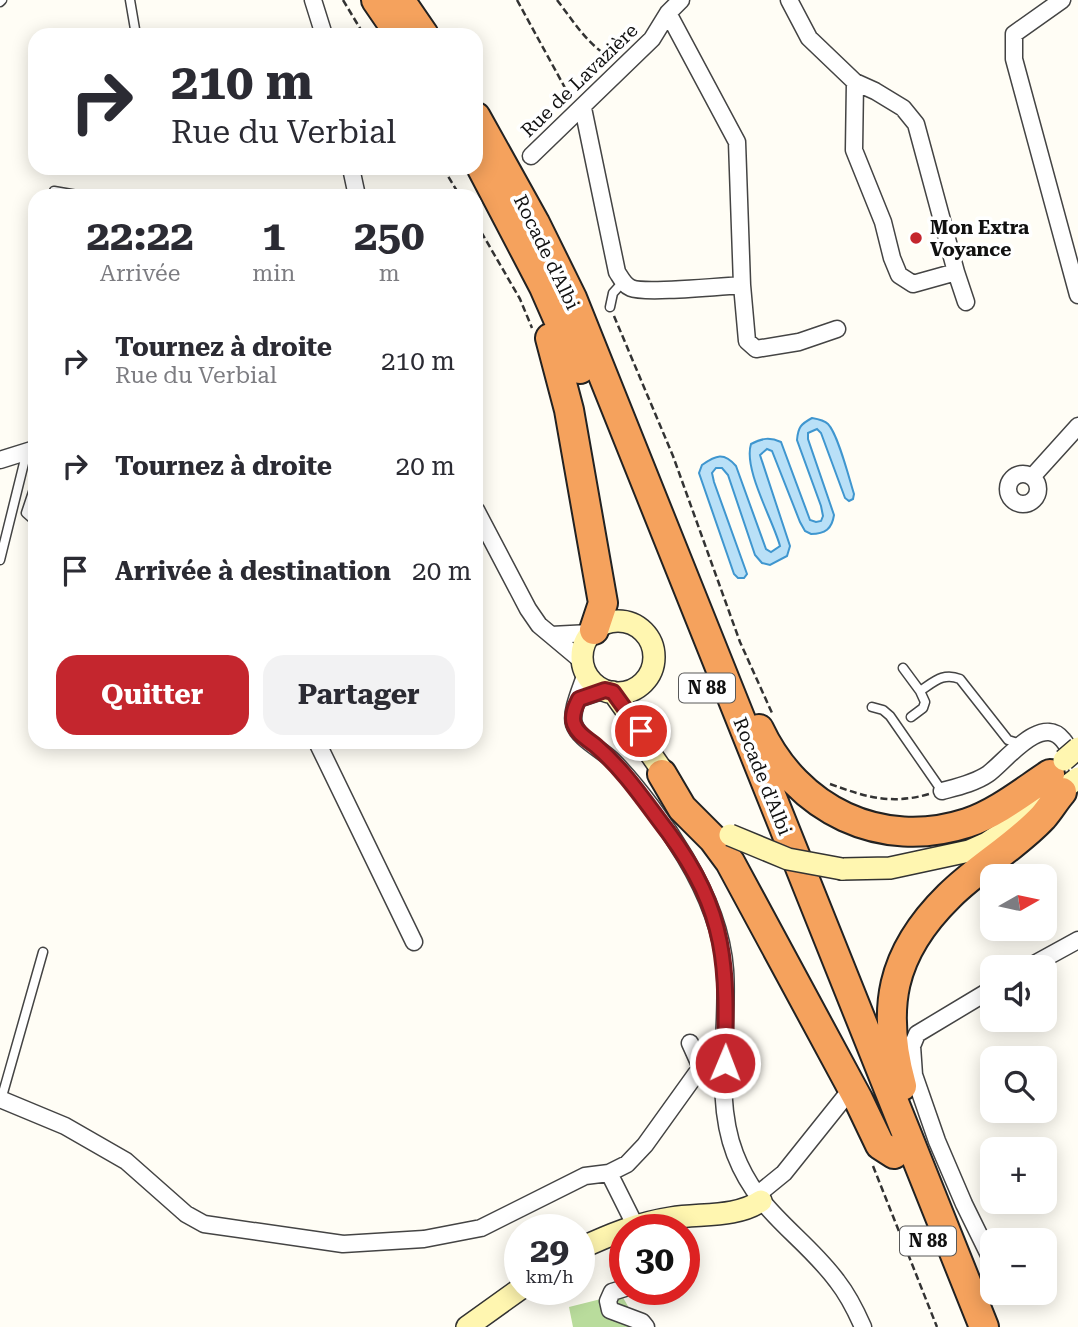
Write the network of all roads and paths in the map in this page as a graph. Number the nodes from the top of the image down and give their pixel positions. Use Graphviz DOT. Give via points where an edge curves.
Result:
graph roads {
  1 [pos="130,0"];
  2 [pos="313,0"];
  3 [pos="343,0"];
  4 [pos="376,0"];
  5 [pos="400,0"];
  6 [pos="517,0"];
  7 [pos="557,0"];
  8 [pos="681,0"];
  9 [pos="789,0"];
  10 [pos="1062,0"];
  11 [pos="668,13"];
  12 [pos="135,28"];
  13 [pos="322,28"];
  14 [pos="359,28"];
  15 [pos="395,28"];
  16 [pos="419,28"];
  17 [pos="626,66"];
  18 [pos="855,82"];
  19 [pos="583,108"];
  20 [pos="483,130"];
  21 [pos="531,156"];
  22 [pos="483,170"];
  23 [pos="513,225"];
  24 [pos="483,235"];
  25 [pos="956,272"];
  26 [pos="623,282"];
  27 [pos="742,285"];
  28 [pos="1078,295"];
  29 [pos="572,298"];
  30 [pos="966,302"];
  31 [pos="610,307"];
  32 [pos="837,329"];
  33 [pos="533,332"];
  34 [pos="1078,426"];
  35 [pos="28,452"];
  36 [pos="0,460"];
  37 [pos="28,467"];
  38 [pos="1032,477"];
  39 [pos="483,523"];
  40 [pos="0,560"];
  41 [pos="592,631"];
  42 [pos="551,635"];
  43 [pos="584,667"];
  44 [pos="903,668"];
  45 [pos="647,678"];
  46 [pos="609,691"];
  47 [pos="920,691"];
  48 [pos="579,699"];
  49 [pos="872,707"];
  50 [pos="911,717"];
  51 [pos="777,724"];
  52 [pos="641,731"];
  53 [pos="1021,744"];
  54 [pos="320,749"];
  55 [pos="1069,772"];
  56 [pos="662,774"];
  57 [pos="828,783"];
  58 [pos="942,791"];
  59 [pos="1078,940"];
  60 [pos="414,942"];
  61 [pos="43,952"];
  62 [pos="1051,955"];
  63 [pos="980,996"];
  64 [pos="690,1043"];
  65 [pos="704,1074"];
  66 [pos="725,1081"];
  67 [pos="844,1098"];
  68 [pos="1,1100"];
  69 [pos="882,1155"];
  70 [pos="919,1167"];
  71 [pos="609,1172"];
  72 [pos="759,1198"];
  73 [pos="630,1214"];
  74 [pos="700,1214"];
  75 [pos="980,1237"];
  76 [pos="609,1299"];
  77 [pos="504,1300"];
  78 [pos="467,1327"];
  79 [pos="646,1327"];
  80 [pos="863,1327"];
  81 [pos="937,1327"];
  82 [pos="963,1327"];
  83 [pos="984,1327"];
  1 -- 12 [label="lane"];
  2 -- 13 [label="street"];
  3 -- 14 [label="path"];
  4 -- 15 [label="highway"];
  5 -- 16 [label="highway"];
  6 -- 19 [label="path" via="571,97"];
  7 -- 17 [label="path" via="592,44"];
  8 -- 11 [label="street, Rue de Lavazière"];
  9 -- 18 [label="street" via="808,38"];
  10 -- 28 [label="street" via="1014,34 1014,59"];
  11 -- 17 [label="street, Rue de Lavazière" via="652,39"];
  11 -- 27 [label="street" via="737,142"];
  17 -- 19 [label="street, Rue de Lavazière"];
  18 -- 25 [label="street" via="903,108 916,124"];
  18 -- 25 [label="street" via="854,150 899,275 913,284"];
  19 -- 21 [label="street, Rue de Lavazière"];
  19 -- 26 [label="street" via="617,272"];
  20 -- 29 [label="highway, Rocade d'Albi / N 88"];
  22 -- 23 [label="highway, Rocade d'Albi / N 88"];
  23 -- 41 [label="highway" via="517,255 555,352 569,410 603,603"];
  23 -- 69 [label="highway, Rocade d'Albi / N 88" via="568,340"];
  24 -- 33 [label="path" via="520,299"];
  25 -- 30 [label="street"];
  26 -- 27 [label="street" via="632,289 648,290"];
  26 -- 31 [label="lane" via="613,293"];
  27 -- 32 [label="street" via="747,341 756,349 799,342"];
  29 -- 55 [label="highway" via="664,497 741,690 787,774 807,795 857,823 887,830 944,829 968,823"];
  29 -- 70 [label="highway, Rocade d'Albi / N 88"];
  31 -- 51 [label="path" via="673,456 740,642"];
  34 -- 38 [label="street"];
  35 -- 36 [label="street"];
  37 -- 40 [label="lane"];
  39 -- 42 [label="street" via="528,609"];
  41 -- 42 [label="street"];
  41 -- 43 [label="main road" via="585,642"];
  41 -- 45 [label="main road" via="615,621 638,626 654,656"];
  42 -- 43 [label="street"];
  43 -- 46 [label="main road" via="597,686"];
  43 -- 48 [label="street"];
  44 -- 47 [label="lane"];
  45 -- 46 [label="main road" via="632,690"];
  45 -- 52 [label="main road" via="640,705"];
  46 -- 48 [label="street"];
  46 -- 52 [label="main road"];
  47 -- 50 [label="lane" via="923,708"];
  47 -- 53 [label="lane" via="941,677 960,679 1008,740"];
  48 -- 66 [label="street" via="573,722 579,733 634,786 679,847 709,904 725,969"];
  49 -- 58 [label="lane" via="890,716"];
  52 -- 56 [label="main road"];
  53 -- 55 [label="street" via="1048,732 1062,738"];
  53 -- 58 [label="street" via="987,775"];
  54 -- 60 [label="street"];
  55 -- 56 [label="main road, bridge" via="943,857 890,868 842,869 788,859 730,835 696,811"];
  55 -- 70 [label="highway" via="1042,818 949,896 922,925 905,954 890,1023 894,1056 916,1134"];
  56 -- 69 [label="highway" via="682,808 730,862 858,1099"];
  57 -- 58 [label="path" via="867,797 908,800"];
  59 -- 62 [label="street"];
  61 -- 68 [label="lane"];
  63 -- 75 [label="street" via="917,1034 912,1046 914,1075 937,1141"];
  64 -- 65 [label="street"];
  65 -- 66 [label="street"];
  65 -- 71 [label="street" via="696,1074 627,1164"];
  66 -- 72 [label="street" via="729,1135"];
  67 -- 72 [label="street"];
  68 -- 71 [label="street" via="65,1126 125,1161 204,1224 343,1244 481,1228 585,1176"];
  69 -- 81 [label="path"];
  69 -- 82 [label="highway, Rocade d'Albi / N 88"];
  70 -- 83 [label="highway, Rocade d'Albi / N 88"];
  71 -- 73 [label="street"];
  72 -- 74 [label="main road" via="736,1211"];
  72 -- 80 [label="street" via="836,1280"];
  76 -- 79 [label="street" via="610,1310"];
  77 -- 78 [label="main road"];
}
